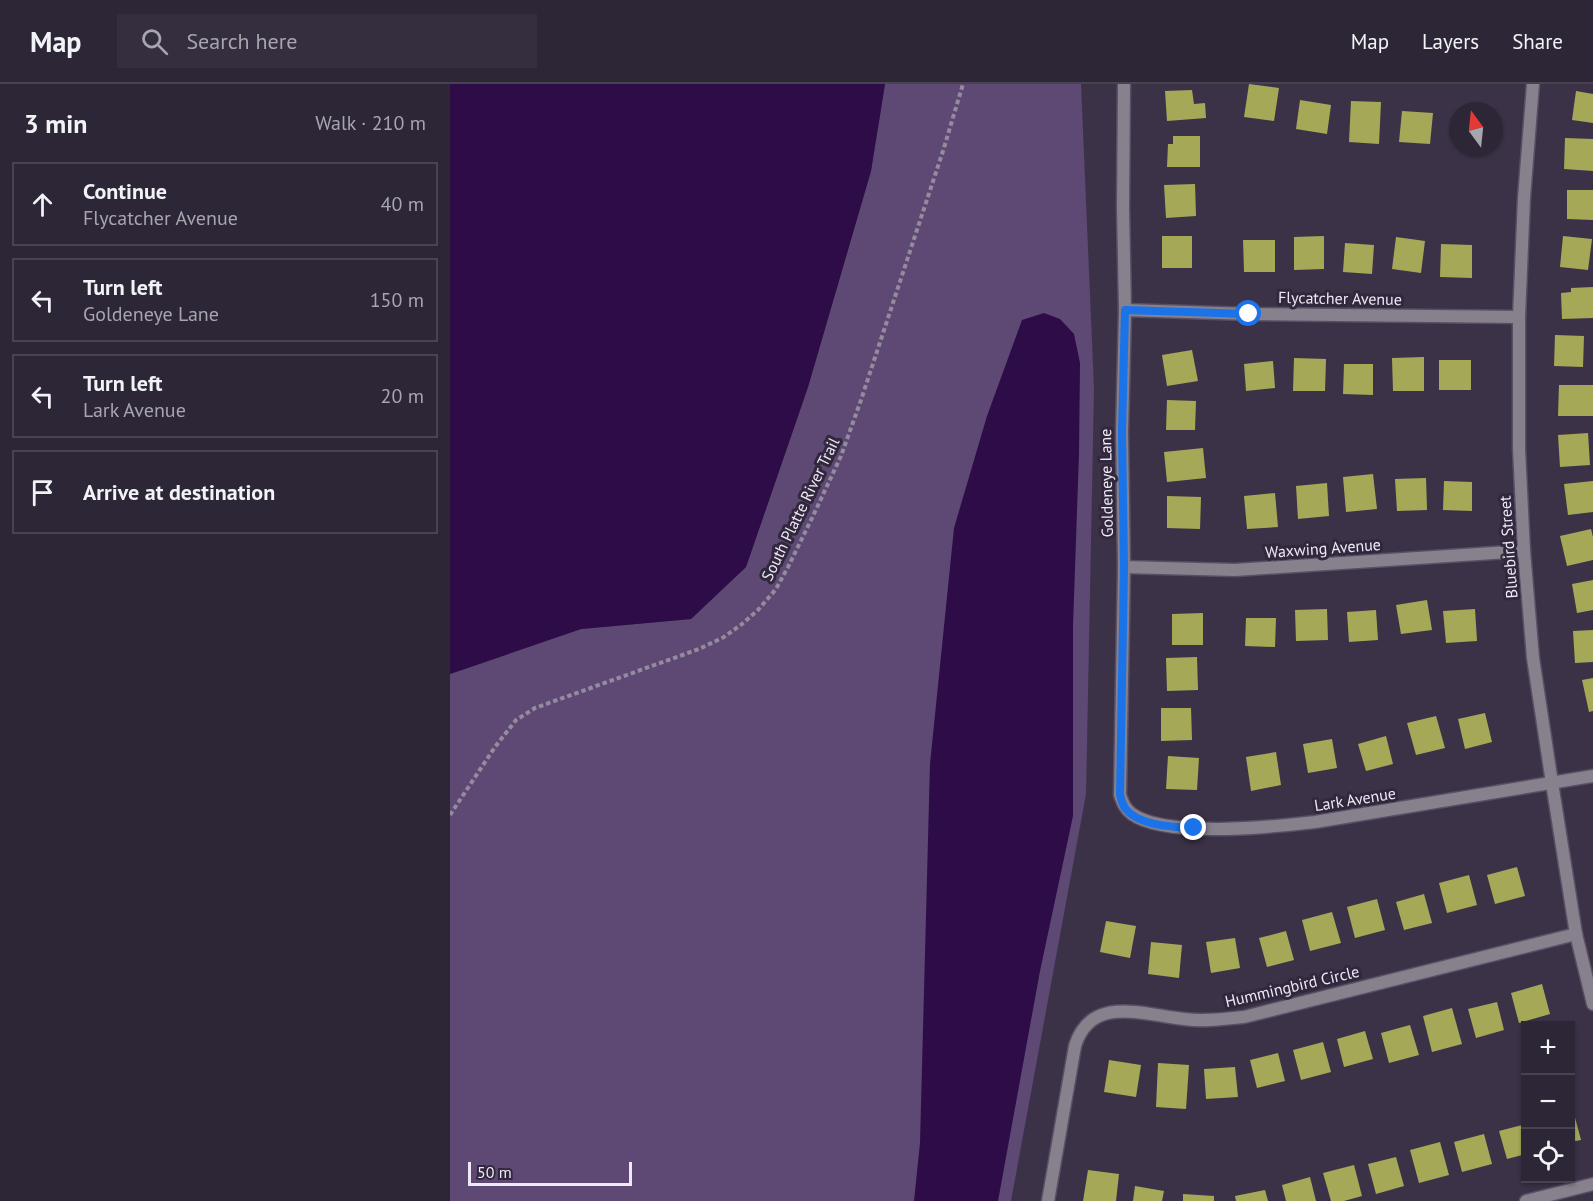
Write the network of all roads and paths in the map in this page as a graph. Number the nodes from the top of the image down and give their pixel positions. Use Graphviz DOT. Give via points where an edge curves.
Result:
graph roads {
  1 [pos="963,84"];
  2 [pos="1124,84"];
  3 [pos="1533,84"];
  4 [pos="1125,310"];
  5 [pos="1519,317"];
  6 [pos="1524,551"];
  7 [pos="1124,567"];
  8 [pos="1593,776"];
  9 [pos="1552,783"];
  10 [pos="1125,808"];
  11 [pos="450,815"];
  12 [pos="1576,934"];
  13 [pos="1593,1004"];
  14 [pos="1593,1184"];
  15 [pos="1048,1201"];
  16 [pos="1527,1201"];
  1 -- 11 [label="path, South Platte River Trail" via="841,456 776,589 742,624 716,641 535,708 516,720"];
  2 -- 4 [label="street, Goldeneye Lane"];
  3 -- 5 [label="street, Bluebird Street"];
  4 -- 5 [label="street, Flycatcher Avenue"];
  4 -- 7 [label="street, Goldeneye Lane"];
  5 -- 6 [label="street, Bluebird Street"];
  6 -- 7 [label="street, Waxwing Avenue" via="1235,570"];
  6 -- 9 [label="street, Bluebird Street" via="1533,658"];
  7 -- 10 [label="street, Goldeneye Lane" via="1120,795"];
  8 -- 9 [label="street, Lark Avenue"];
  9 -- 10 [label="street, Lark Avenue" via="1315,822 1248,828 1175,827 1145,822"];
  9 -- 12 [label="street, Bluebird Street"];
  12 -- 13 [label="street, Bluebird Street"];
  12 -- 15 [label="street, Hummingbird Circle" via="1244,1017 1186,1020 1123,1011 1103,1014 1083,1029 1076,1046"];
  14 -- 16 [label="street"];
}
